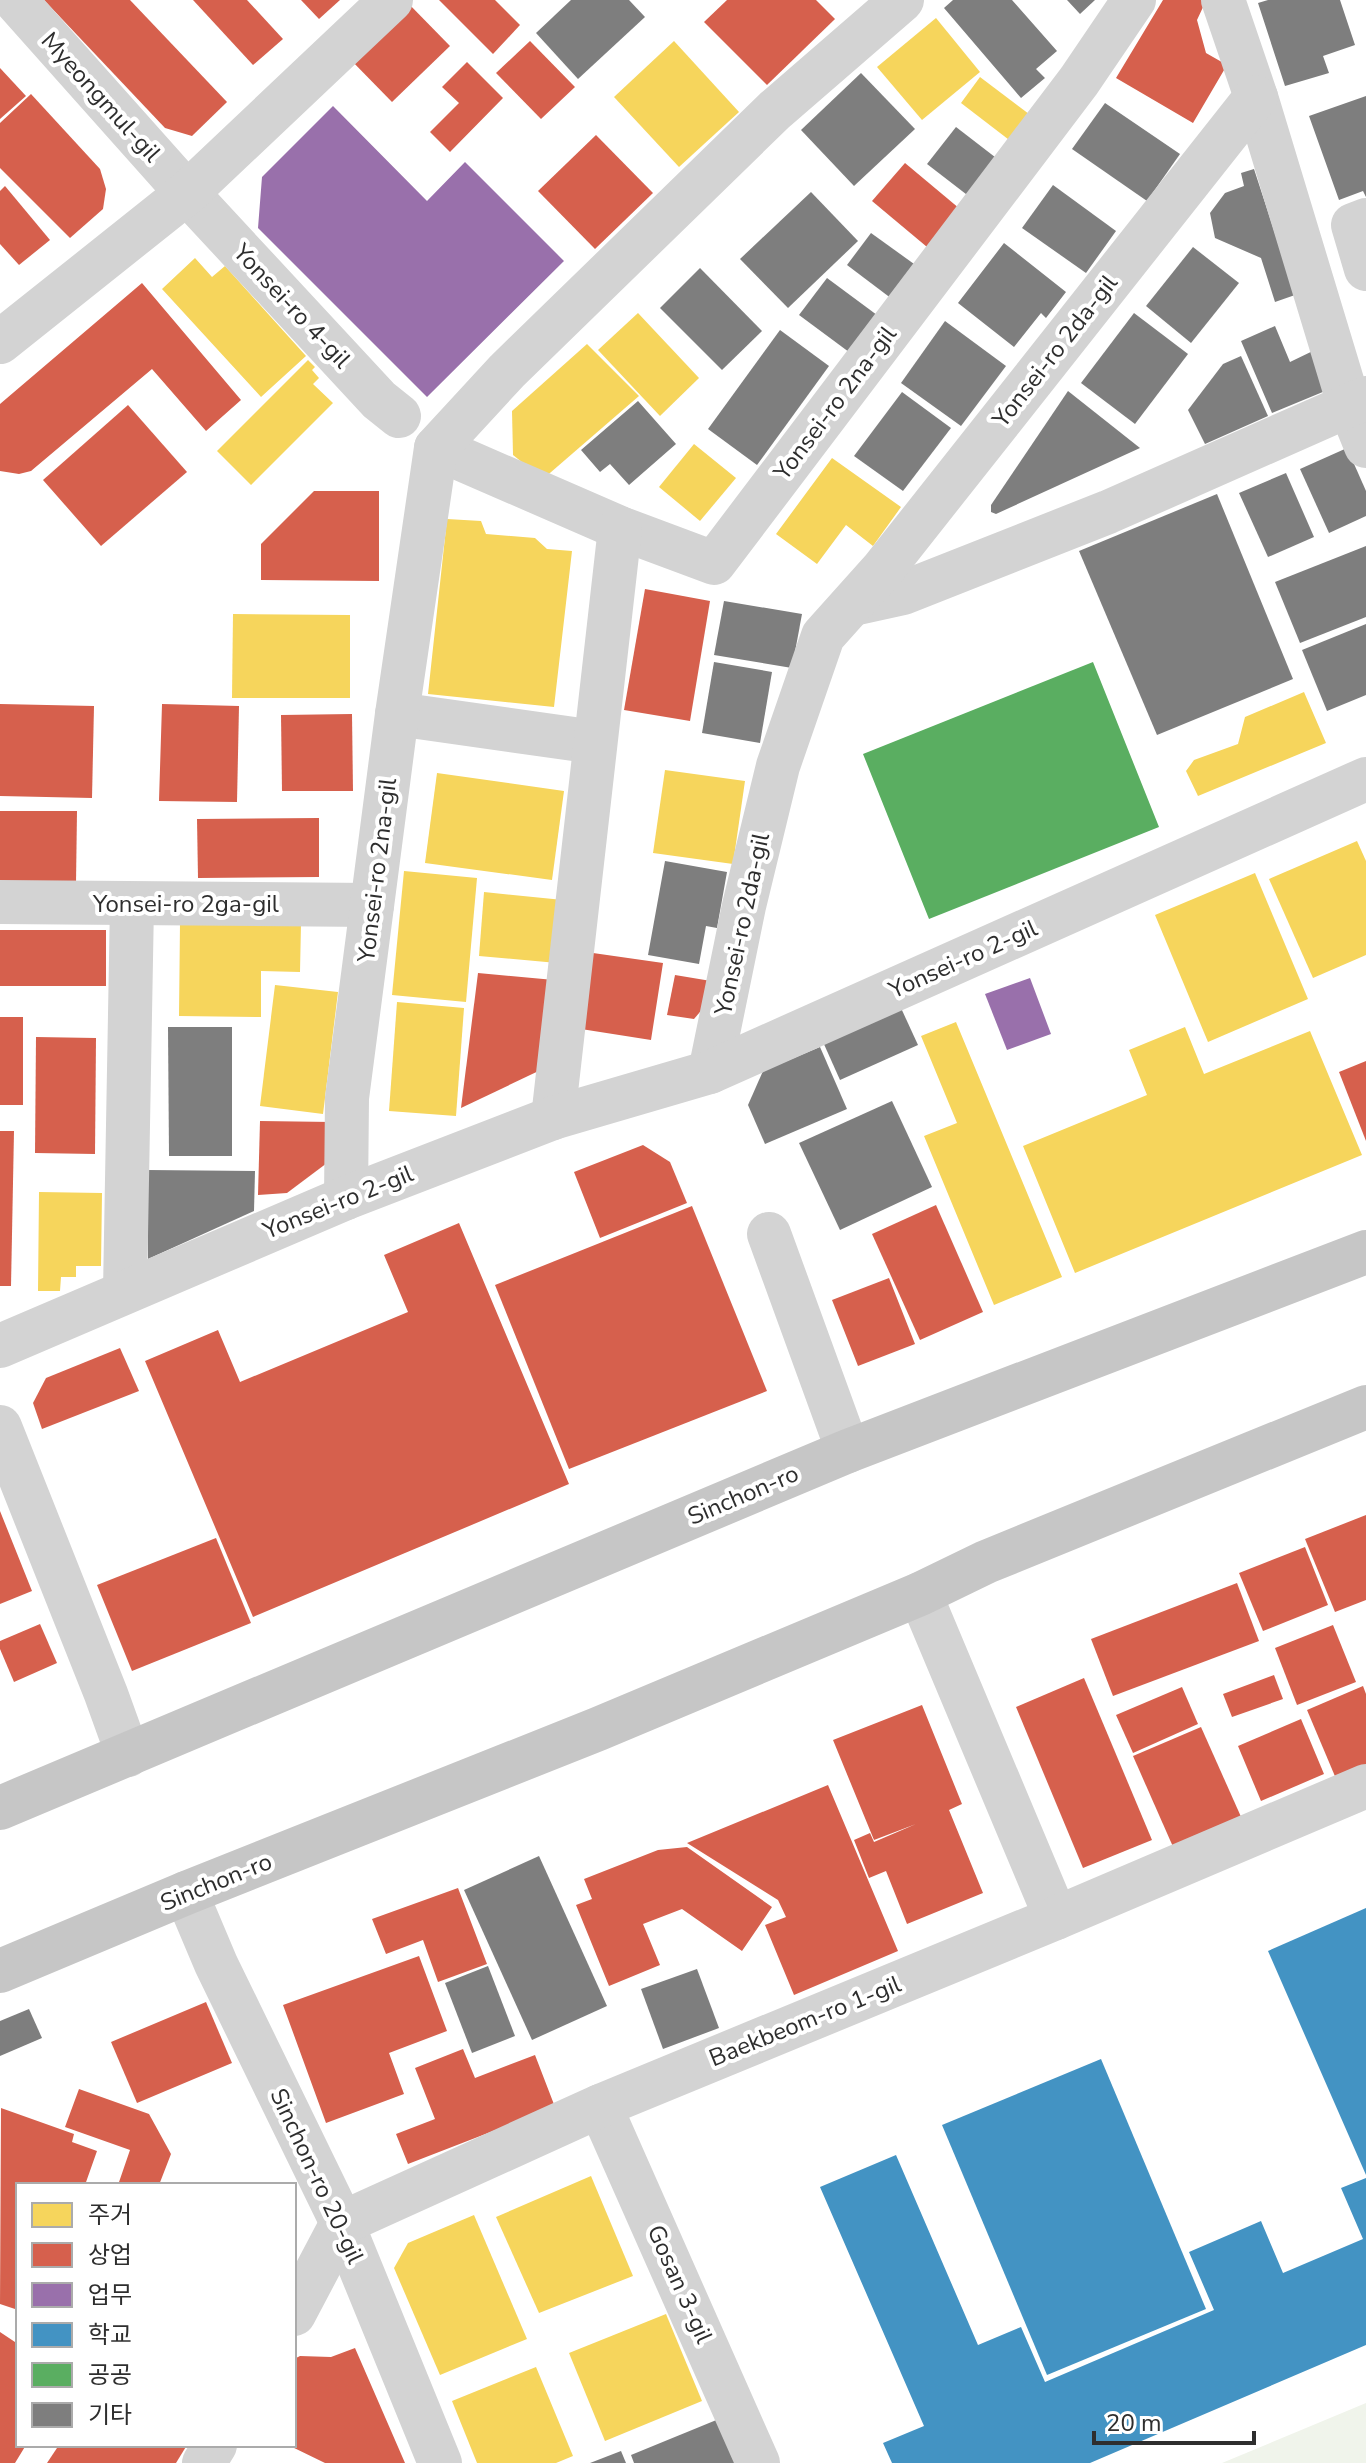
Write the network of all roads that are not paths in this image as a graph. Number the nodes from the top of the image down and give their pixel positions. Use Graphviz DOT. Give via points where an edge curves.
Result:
graph roads {
  1 [pos="15,0"];
  2 [pos="391,0"];
  3 [pos="902,0"];
  4 [pos="1134,0"];
  5 [pos="1223,0"];
  6 [pos="1256,97"];
  7 [pos="187,193"];
  8 [pos="1366,220"];
  9 [pos="1366,269"];
  10 [pos="0,342"];
  11 [pos="1358,401"];
  12 [pos="399,416"];
  13 [pos="1366,446"];
  14 [pos="436,448"];
  15 [pos="620,528"];
  16 [pos="853,604"];
  17 [pos="397,714"];
  18 [pos="595,742"];
  19 [pos="1366,779"];
  20 [pos="0,902"];
  21 [pos="132,904"];
  22 [pos="372,905"];
  23 [pos="710,1072"];
  24 [pos="553,1118"];
  25 [pos="346,1198"];
  26 [pos="769,1234"];
  27 [pos="1366,1252"];
  28 [pos="125,1291"];
  29 [pos="0,1346"];
  30 [pos="1366,1407"];
  31 [pos="0,1427"];
  32 [pos="848,1451"];
  33 [pos="920,1594"];
  34 [pos="128,1755"];
  35 [pos="1366,1786"];
  36 [pos="0,1808"];
  37 [pos="186,1893"];
  38 [pos="1056,1918"];
  39 [pos="0,1971"];
  40 [pos="600,2106"];
  41 [pos="342,2223"];
  42 [pos="296,2310"];
  43 [pos="440,2463"];
  44 [pos="758,2463"];
  1 -- 7 [label="street, Myeongmul-gil"];
  2 -- 7 [label="street"];
  3 -- 14 [label="street" via="775,110 507,371"];
  4 -- 15 [label="street, Yonsei-ro 2na-gil" via="1079,81 714,563"];
  5 -- 6 [label="street"];
  6 -- 11 [label="street"];
  6 -- 16 [label="street, Yonsei-ro 2da-gil"];
  7 -- 10 [label="street"];
  7 -- 12 [label="street, Yonsei-ro 4-gil"];
  8 -- 9 [label="street" via="1353,225"];
  11 -- 13 [label="street"];
  11 -- 16 [label="street" via="1108,512 903,593"];
  14 -- 15 [label="street, Yonsei-ro 2na-gil"];
  14 -- 17 [label="street, Yonsei-ro 2na-gil"];
  15 -- 18 [label="street"];
  16 -- 23 [label="street, Yonsei-ro 2da-gil" via="823,636 778,766"];
  17 -- 18 [label="street"];
  17 -- 22 [label="street, Yonsei-ro 2na-gil"];
  18 -- 24 [label="street"];
  19 -- 23 [label="street, Yonsei-ro 2-gil"];
  20 -- 21 [label="street, Yonsei-ro 2ga-gil"];
  21 -- 22 [label="street, Yonsei-ro 2ga-gil"];
  21 -- 28 [label="street"];
  22 -- 25 [label="street, Yonsei-ro 2na-gil" via="347,1098"];
  23 -- 24 [label="street, Yonsei-ro 2-gil"];
  24 -- 25 [label="street, Yonsei-ro 2-gil"];
  25 -- 28 [label="street, Yonsei-ro 2-gil"];
  26 -- 32 [label="street"];
  27 -- 32 [label="main road, Sinchon-ro"];
  28 -- 29 [label="street, Yonsei-ro 2-gil"];
  30 -- 33 [label="main road, Sinchon-ro"];
  31 -- 34 [label="street"];
  32 -- 34 [label="main road, Sinchon-ro"];
  33 -- 37 [label="main road, Sinchon-ro"];
  33 -- 38 [label="street"];
  34 -- 36 [label="main road, Sinchon-ro"];
  35 -- 38 [label="street, Baekbeom-ro 1-gil"];
  37 -- 39 [label="main road, Sinchon-ro"];
  37 -- 41 [label="street, Sinchon-ro 20-gil"];
  38 -- 40 [label="street, Baekbeom-ro 1-gil"];
  40 -- 41 [label="street, Baekbeom-ro 1-gil"];
  40 -- 44 [label="street, Gosan 3-gil"];
  41 -- 42 [label="street"];
  41 -- 43 [label="street, Sinchon-ro 20-gil"];
}
